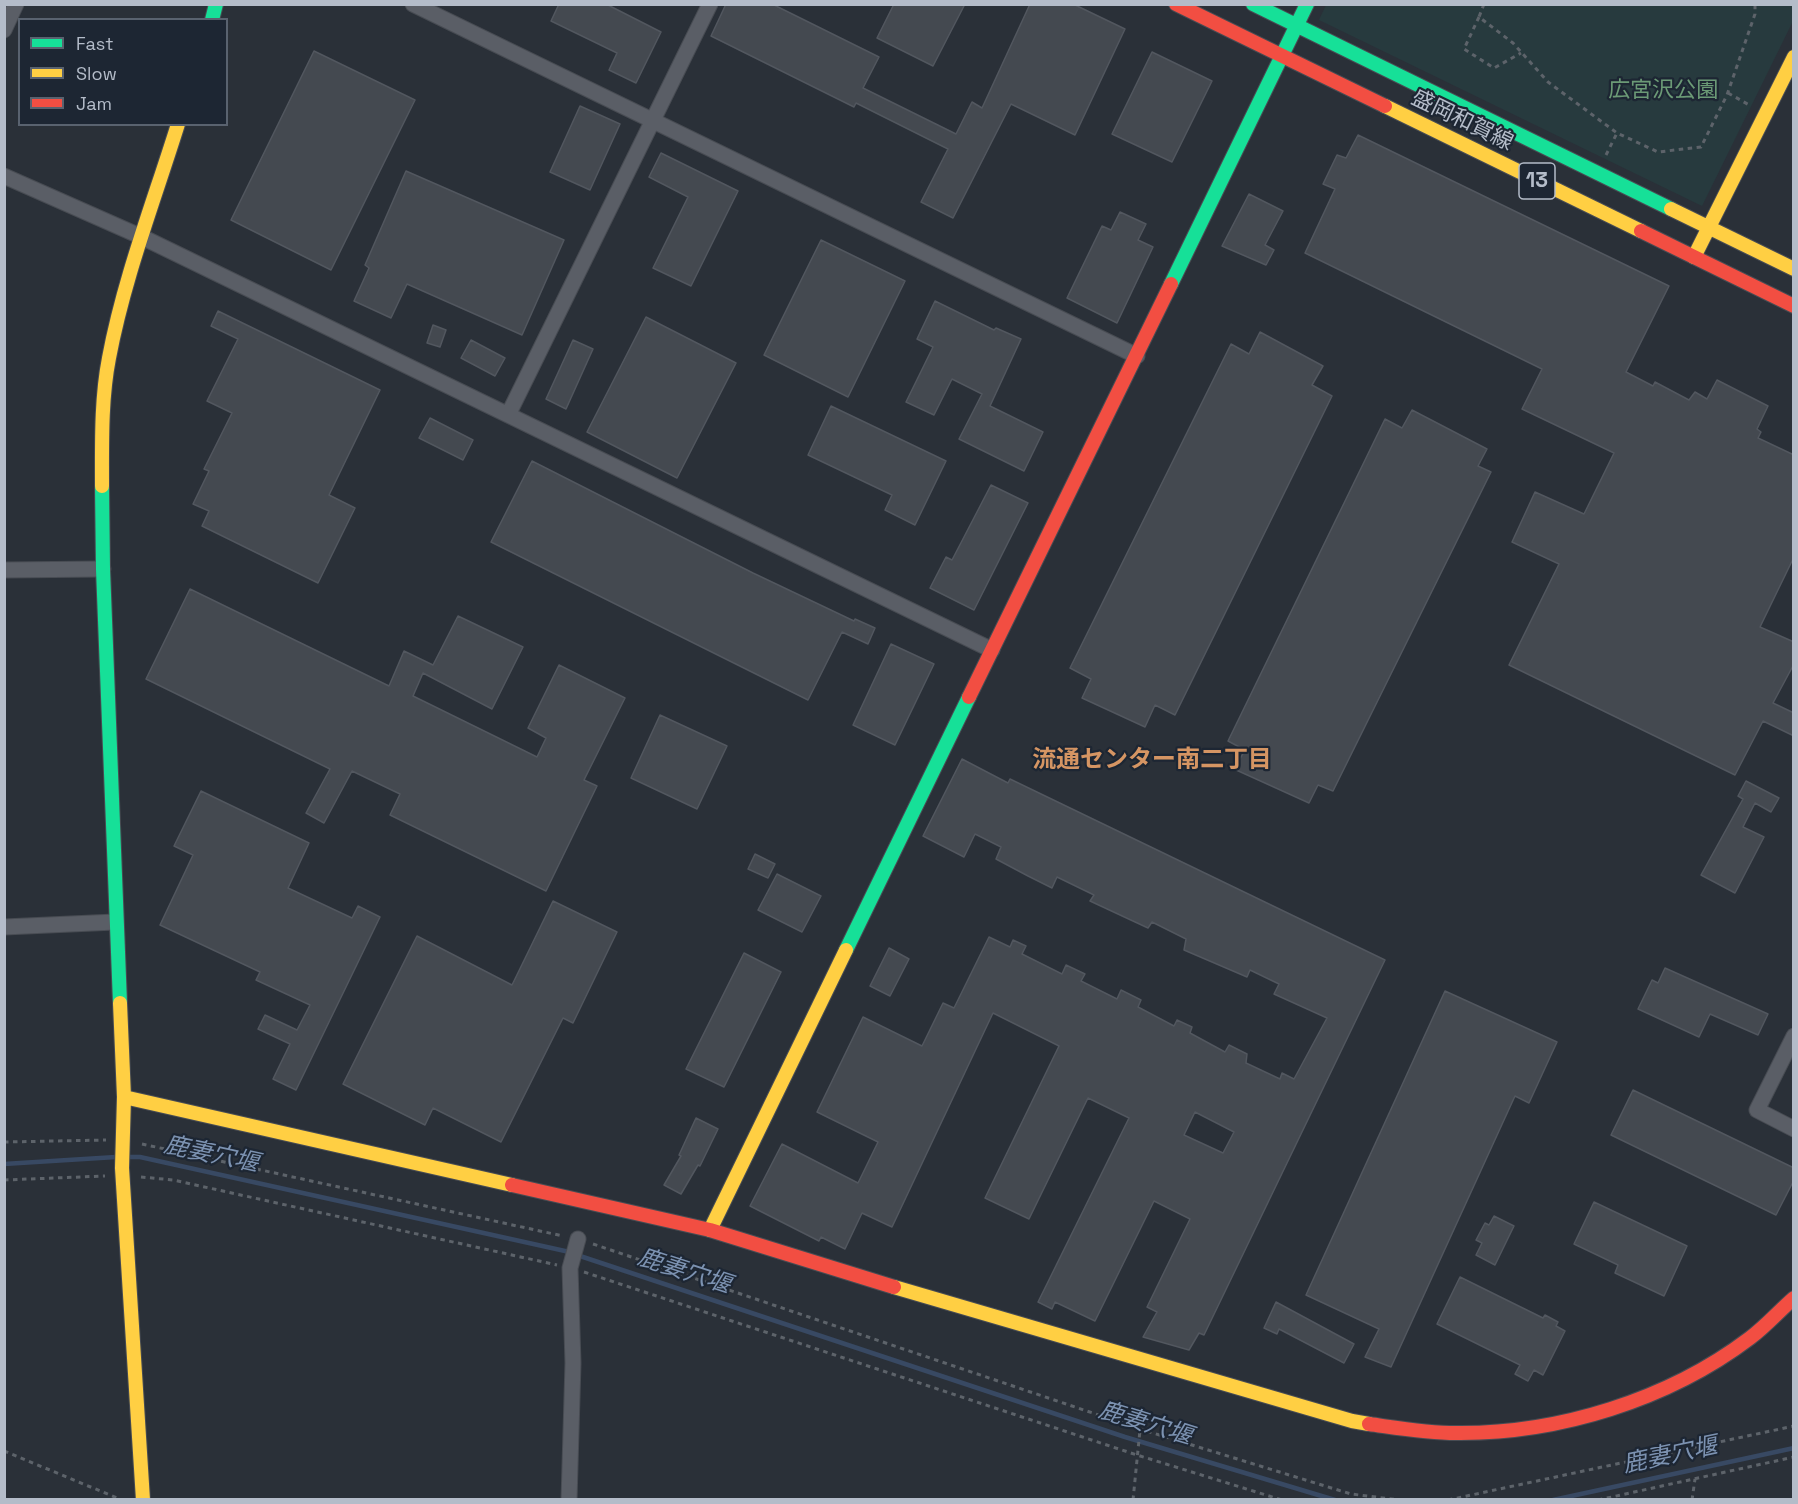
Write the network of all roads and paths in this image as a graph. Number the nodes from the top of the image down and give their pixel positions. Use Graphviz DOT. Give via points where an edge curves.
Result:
graph roads {
  1 [pos="413,4"];
  2 [pos="710,4"];
  3 [pos="1176,4"];
  4 [pos="1253,4"];
  5 [pos="1307,4"];
  6 [pos="1484,4"];
  7 [pos="1755,4"];
  8 [pos="11,10"];
  9 [pos="1479,17"];
  10 [pos="1296,26"];
  11 [pos="4,30"];
  12 [pos="1521,53"];
  13 [pos="1281,56"];
  14 [pos="1793,61"];
  15 [pos="1728,93"];
  16 [pos="1765,114"];
  17 [pos="654,121"];
  18 [pos="177,126"];
  19 [pos="1617,133"];
  20 [pos="1597,173"];
  21 [pos="4,176"];
  22 [pos="1709,228"];
  23 [pos="142,237"];
  24 [pos="1694,257"];
  25 [pos="1794,269"];
  26 [pos="1794,306"];
  27 [pos="1137,356"];
  28 [pos="509,413"];
  29 [pos="103,569"];
  30 [pos="4,570"];
  31 [pos="992,650"];
  32 [pos="116,922"];
  33 [pos="4,927"];
  34 [pos="1794,1036"];
  35 [pos="124,1097"];
  36 [pos="1794,1130"];
  37 [pos="4,1142"];
  38 [pos="123,1144"];
  39 [pos="122,1172"];
  40 [pos="4,1180"];
  41 [pos="710,1230"];
  42 [pos="575,1253"];
  43 [pos="1794,1298"];
  44 [pos="1794,1426"];
  45 [pos="1140,1431"];
  46 [pos="4,1451"];
  47 [pos="1137,1455"];
  48 [pos="1794,1457"];
  49 [pos="1695,1479"];
  50 [pos="122,1500"];
  51 [pos="143,1500"];
  52 [pos="569,1500"];
  53 [pos="1133,1500"];
  54 [pos="1281,1500"];
  55 [pos="1400,1500"];
  56 [pos="1448,1500"];
  57 [pos="1598,1500"];
  58 [pos="1692,1500"];
  1 -- 17 [label="street"];
  2 -- 17 [label="street"];
  3 -- 13 [label="street, 盛岡和賀線 / 13"];
  4 -- 10 [label="street, 盛岡和賀線 / 13"];
  5 -- 10 [label="street"];
  6 -- 9 [label="path"];
  7 -- 15 [label="path"];
  8 -- 11 [label="street"];
  9 -- 12 [label="path"];
  9 -- 12 [label="path" via="1464,49 1494,68"];
  10 -- 13 [label="street"];
  10 -- 20 [label="street, 盛岡和賀線 / 13"];
  12 -- 19 [label="path" via="1548,82"];
  13 -- 24 [label="street, 盛岡和賀線 / 13"];
  13 -- 27 [label="street"];
  14 -- 16 [label="street"];
  15 -- 16 [label="path"];
  15 -- 19 [label="path" via="1701,147 1658,152"];
  16 -- 22 [label="street"];
  17 -- 27 [label="street"];
  17 -- 28 [label="street"];
  18 -- 23 [label="street"];
  19 -- 20 [label="path"];
  20 -- 22 [label="street, 盛岡和賀線 / 13"];
  21 -- 23 [label="street"];
  22 -- 24 [label="street"];
  22 -- 25 [label="street, 盛岡和賀線 / 13"];
  23 -- 28 [label="street"];
  23 -- 29 [label="street" via="109,359 102,429"];
  24 -- 26 [label="street, 盛岡和賀線 / 13"];
  27 -- 31 [label="street"];
  28 -- 31 [label="street"];
  29 -- 30 [label="street"];
  29 -- 32 [label="street"];
  31 -- 41 [label="street"];
  32 -- 33 [label="street"];
  32 -- 35 [label="street"];
  34 -- 36 [label="street" via="1757,1110"];
  35 -- 38 [label="street"];
  35 -- 41 [label="street"];
  37 -- 38 [label="path"];
  38 -- 39 [label="street"];
  38 -- 42 [label="path"];
  39 -- 40 [label="path"];
  39 -- 42 [label="path"];
  39 -- 51 [label="street"];
  41 -- 43 [label="street" via="1352,1421 1457,1433 1512,1430 1576,1419 1633,1401 1696,1371 1750,1338"];
  42 -- 45 [label="path"];
  42 -- 47 [label="path"];
  42 -- 52 [label="street"];
  44 -- 56 [label="path"];
  45 -- 47 [label="path"];
  45 -- 55 [label="path" via="1352,1494"];
  46 -- 50 [label="path"];
  47 -- 53 [label="path"];
  47 -- 54 [label="path"];
  48 -- 49 [label="path"];
  49 -- 57 [label="path"];
  49 -- 58 [label="path"];
}
